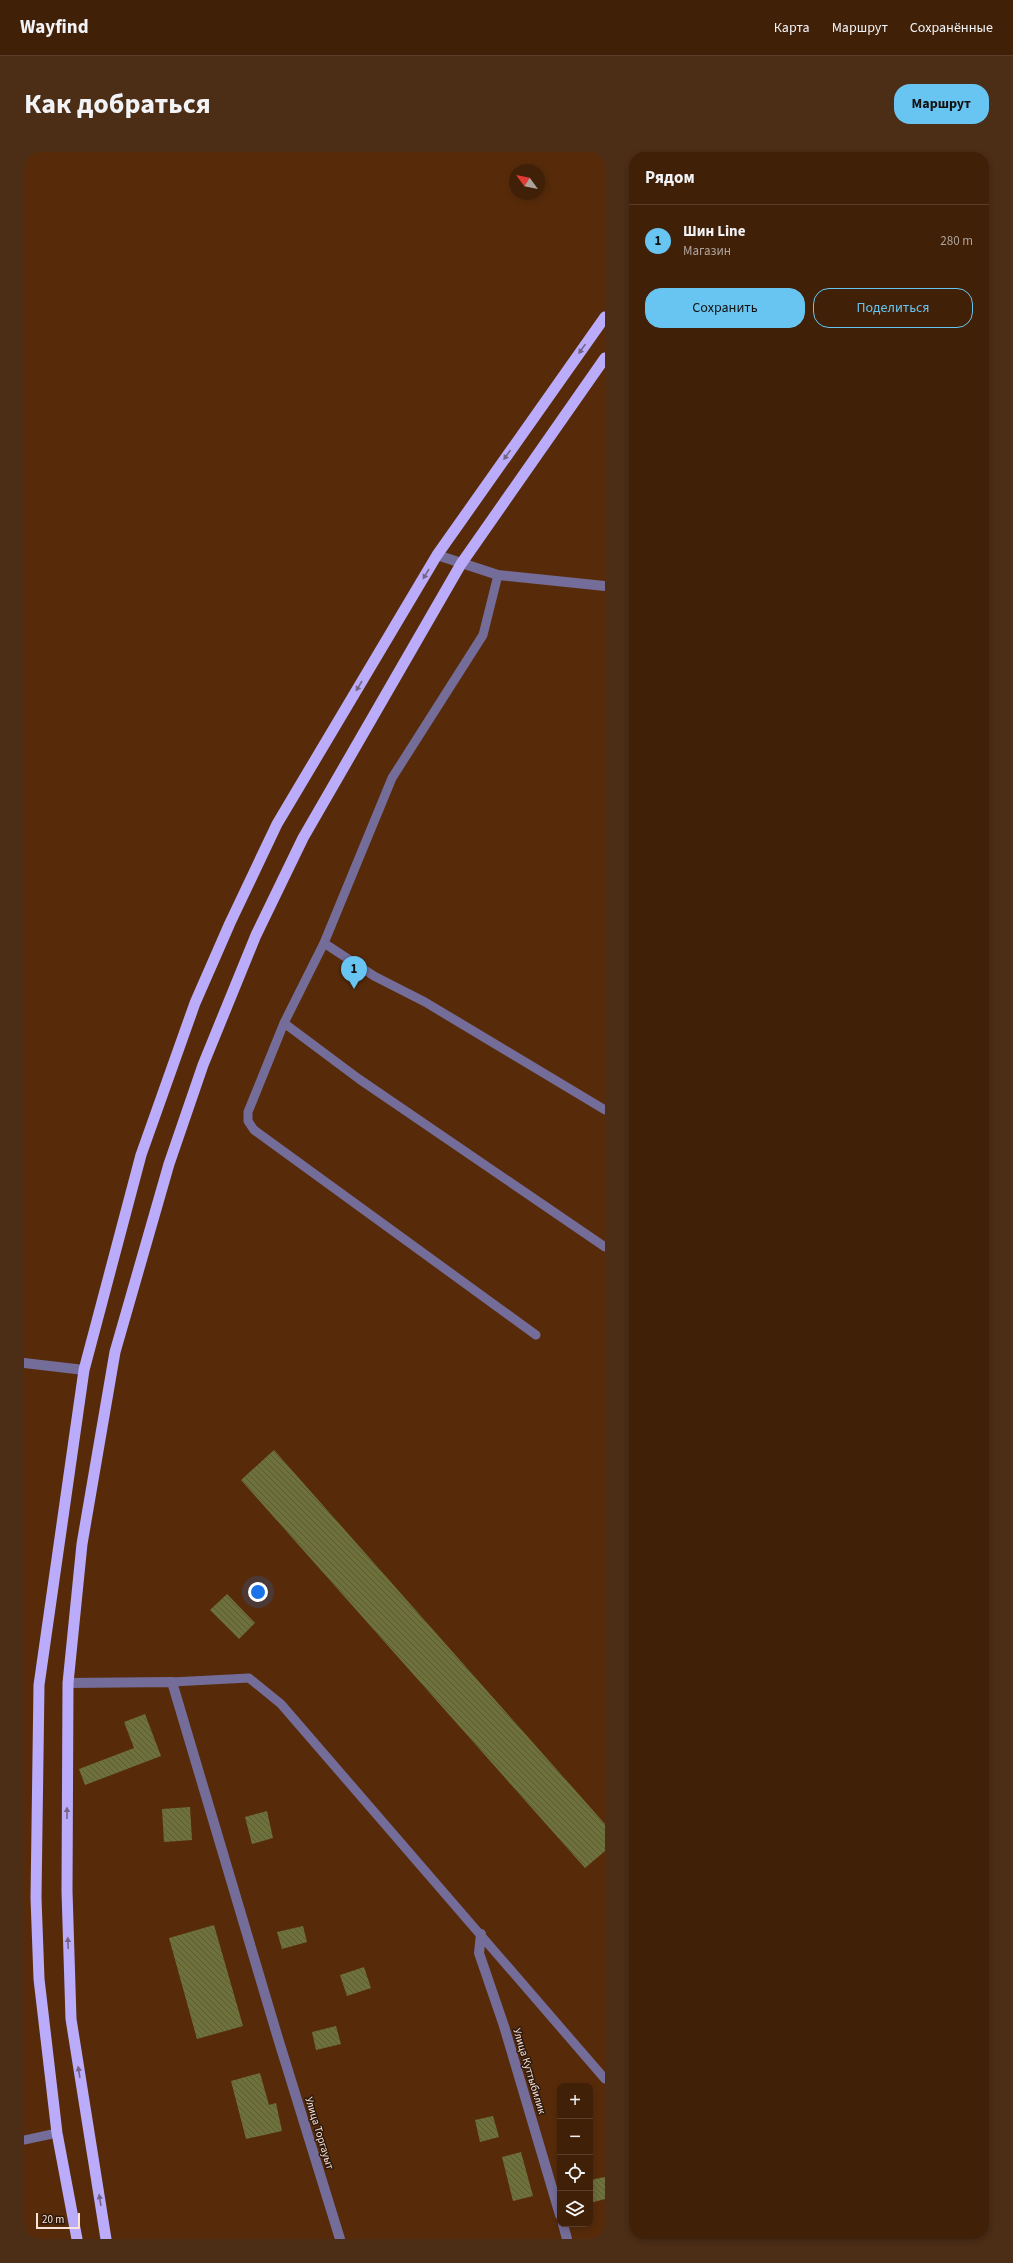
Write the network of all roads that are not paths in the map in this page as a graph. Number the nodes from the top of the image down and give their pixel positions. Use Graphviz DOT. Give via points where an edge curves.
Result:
graph roads {
  1 [pos="605,318"];
  2 [pos="605,358"];
  3 [pos="436,556"];
  4 [pos="461,564"];
  5 [pos="498,575"];
  6 [pos="605,586"];
  7 [pos="324,943"];
  8 [pos="284,1023"];
  9 [pos="605,1110"];
  10 [pos="605,1247"];
  11 [pos="536,1334"];
  12 [pos="24,1363"];
  13 [pos="84,1370"];
  14 [pos="172,1682"];
  15 [pos="68,1683"];
  16 [pos="481,1934"];
  17 [pos="605,2079"];
  18 [pos="57,2134"];
  19 [pos="24,2140"];
  20 [pos="557,2205"];
  21 [pos="564,2227"];
  22 [pos="77,2239"];
  23 [pos="106,2239"];
  24 [pos="340,2239"];
  25 [pos="567,2239"];
  1 -- 3 [label="highway, one-way"];
  2 -- 4 [label="highway"];
  3 -- 4 [label="street"];
  3 -- 13 [label="highway, one-way" via="277,824 230,923 178,1047 141,1155"];
  4 -- 5 [label="street"];
  4 -- 15 [label="highway" via="303,838 256,935 203,1065 169,1164 116,1352 82,1544"];
  5 -- 6 [label="street"];
  5 -- 7 [label="lane" via="483,635 392,778"];
  7 -- 8 [label="lane"];
  7 -- 9 [label="lane" via="374,976 424,1002"];
  8 -- 10 [label="lane" via="359,1079"];
  8 -- 11 [label="lane" via="248,1112 248,1121 254,1130"];
  12 -- 13 [label="street"];
  13 -- 18 [label="highway" via="39,1685 36,1898 39,1972"];
  14 -- 15 [label="street"];
  14 -- 16 [label="lane" via="249,1678 281,1704"];
  14 -- 24 [label="street, Улица Торгауыт"];
  23 -- 15 [label="highway, one-way" via="71,2019 67,1891"];
  16 -- 17 [label="lane"];
  16 -- 20 [label="street, Улица Куттыбилик" via="479,1953 504,2026"];
  18 -- 19 [label="lane"];
  18 -- 22 [label="highway"];
  21 -- 25 [label="street"];
}
